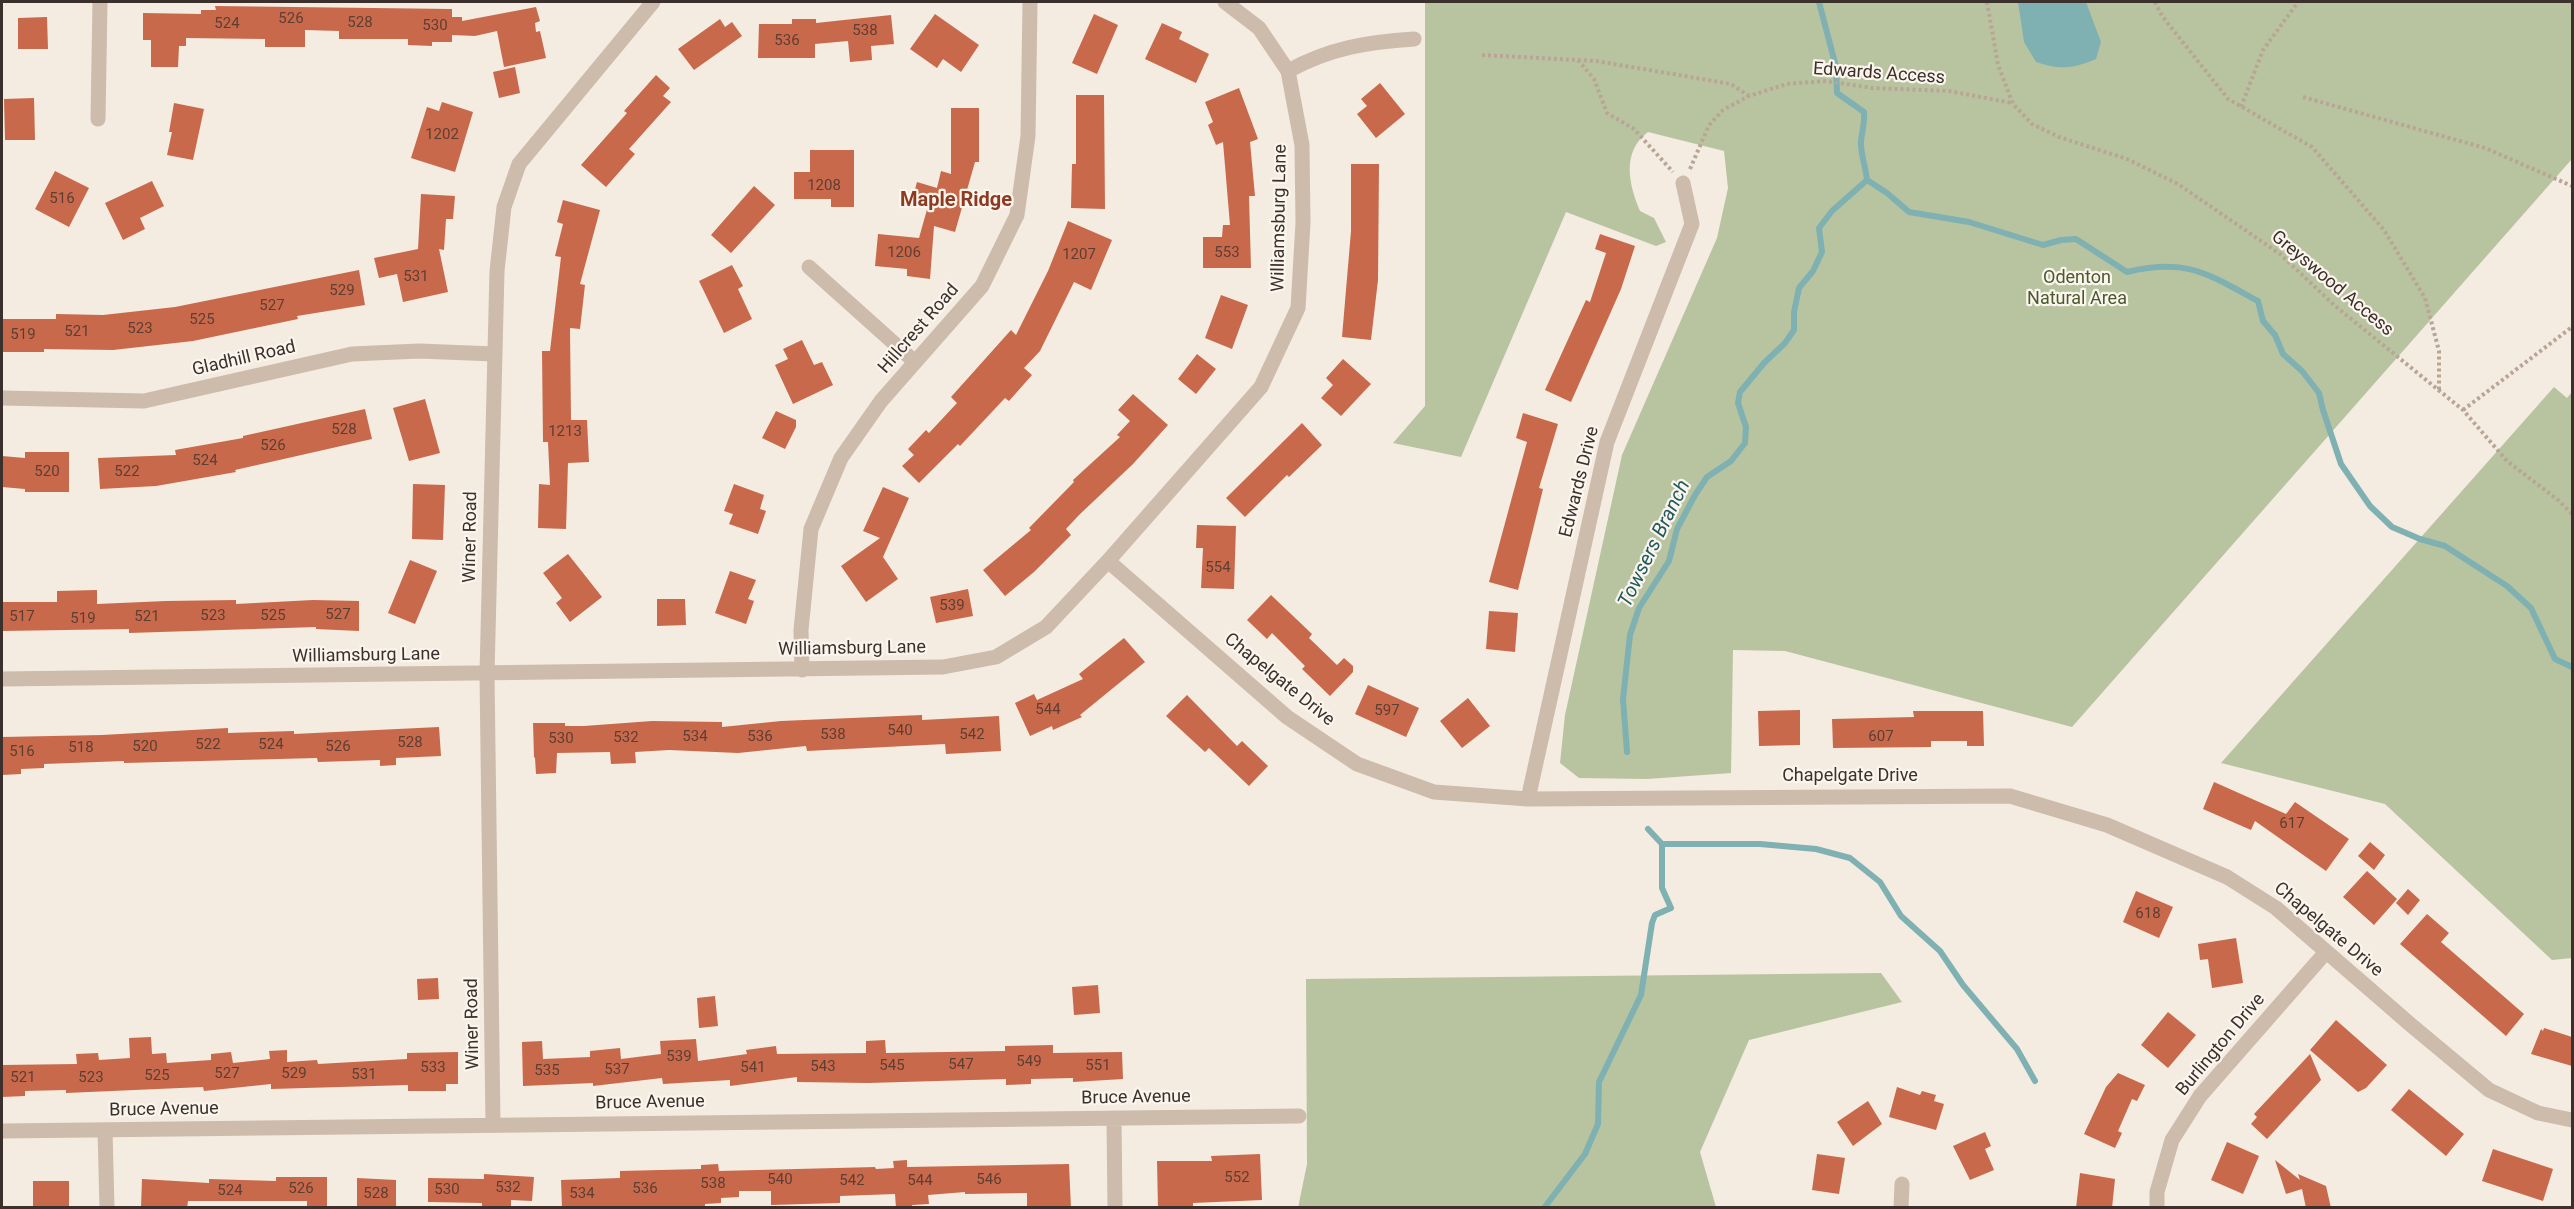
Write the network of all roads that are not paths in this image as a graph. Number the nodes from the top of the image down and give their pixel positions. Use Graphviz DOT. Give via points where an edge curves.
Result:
graph roads {
  1 [pos="100,2"];
  2 [pos="653,2"];
  3 [pos="1030,2"];
  4 [pos="1225,2"];
  5 [pos="1414,39"];
  6 [pos="1288,71"];
  7 [pos="98,119"];
  8 [pos="1683,183"];
  9 [pos="809,267"];
  10 [pos="494,354"];
  11 [pos="915,362"];
  12 [pos="2,398"];
  13 [pos="1108,561"];
  14 [pos="802,670"];
  15 [pos="487,674"];
  16 [pos="2,679"];
  17 [pos="1528,800"];
  18 [pos="2326,952"];
  19 [pos="1299,1116"];
  20 [pos="1114,1118"];
  21 [pos="2572,1120"];
  22 [pos="494,1124"];
  23 [pos="105,1130"];
  24 [pos="2,1131"];
  25 [pos="1902,1184"];
  26 [pos="107,1208"];
  27 [pos="1115,1208"];
  28 [pos="1901,1208"];
  29 [pos="2157,1208"];
  1 -- 7 [label="street"];
  2 -- 10 [label="street, Winer Road" via="519,164 504,207"];
  3 -- 11 [label="street, Hillcrest Road" via="1028,136 1017,215 982,286"];
  4 -- 6 [label="street" via="1259,28"];
  5 -- 6 [label="street" via="1366,42 1314,57"];
  6 -- 13 [label="street, Williamsburg Lane" via="1302,145 1298,308 1261,387"];
  8 -- 17 [label="street, Edwards Drive" via="1692,224 1607,442"];
  9 -- 11 [label="street"];
  10 -- 12 [label="street, Gladhill Road" via="351,354 144,401"];
  10 -- 15 [label="street, Winer Road"];
  11 -- 14 [label="street, Hillcrest Road" via="881,401 841,458 811,529 801,630"];
  13 -- 14 [label="street, Williamsburg Lane" via="1046,627 996,657 942,667"];
  13 -- 17 [label="street, Chapelgate Drive" via="1287,717 1357,764 1434,792"];
  14 -- 15 [label="street, Williamsburg Lane"];
  15 -- 16 [label="street, Williamsburg Lane"];
  15 -- 22 [label="street, Winer Road"];
  17 -- 18 [label="street, Chapelgate Drive" via="2010,796 2106,825 2227,877 2276,908"];
  18 -- 21 [label="street, Chapelgate Drive" via="2489,1090 2538,1113"];
  18 -- 29 [label="street, Burlington Drive" via="2200,1096 2172,1140 2157,1191"];
  19 -- 20 [label="street, Bruce Avenue"];
  20 -- 22 [label="street, Bruce Avenue"];
  20 -- 27 [label="street"];
  22 -- 23 [label="street, Bruce Avenue"];
  23 -- 24 [label="street, Bruce Avenue"];
  23 -- 26 [label="street"];
  25 -- 28 [label="street"];
}
